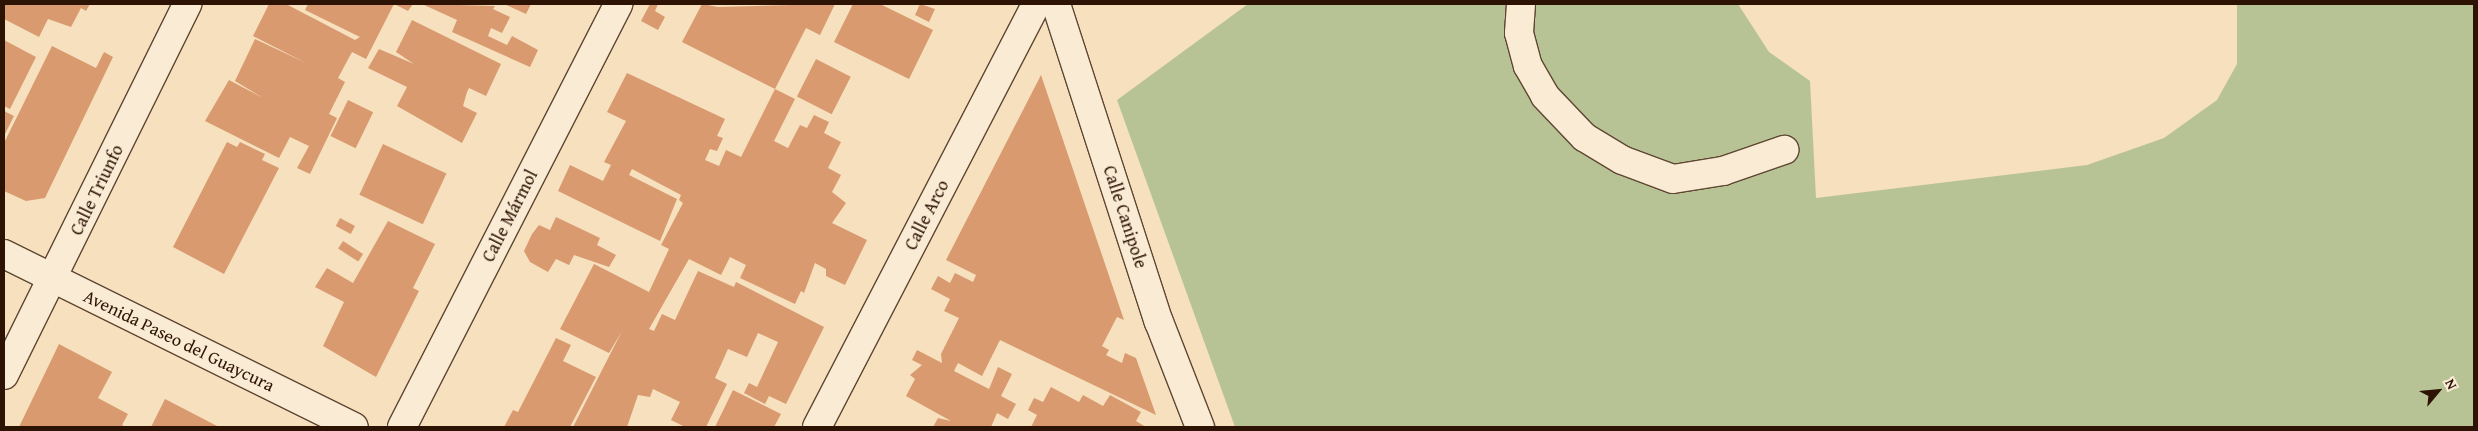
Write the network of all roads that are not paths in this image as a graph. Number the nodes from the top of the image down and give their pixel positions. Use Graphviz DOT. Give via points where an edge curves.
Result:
graph roads {
  1 [pos="187,4"];
  2 [pos="618,4"];
  3 [pos="1036,4"];
  4 [pos="1056,4"];
  5 [pos="1521,4"];
  6 [pos="1784,150"];
  7 [pos="4,254"];
  8 [pos="54,279"];
  9 [pos="4,375"];
  10 [pos="354,427"];
  11 [pos="402,427"];
  12 [pos="818,427"];
  13 [pos="1200,427"];
  1 -- 8 [label="street, Calle Triunfo"];
  2 -- 11 [label="street, Calle Mármol"];
  3 -- 12 [label="street, Calle Arco"];
  4 -- 13 [label="street, Calle Canipole" via="1159,322"];
  5 -- 6 [label="street" via="1519,33 1528,66 1545,96 1584,137 1622,160 1673,178 1723,171"];
  7 -- 8 [label="street, Avenida Paseo del Guaycura"];
  8 -- 9 [label="street, Calle Triunfo"];
  8 -- 10 [label="street, Avenida Paseo del Guaycura"];
}
